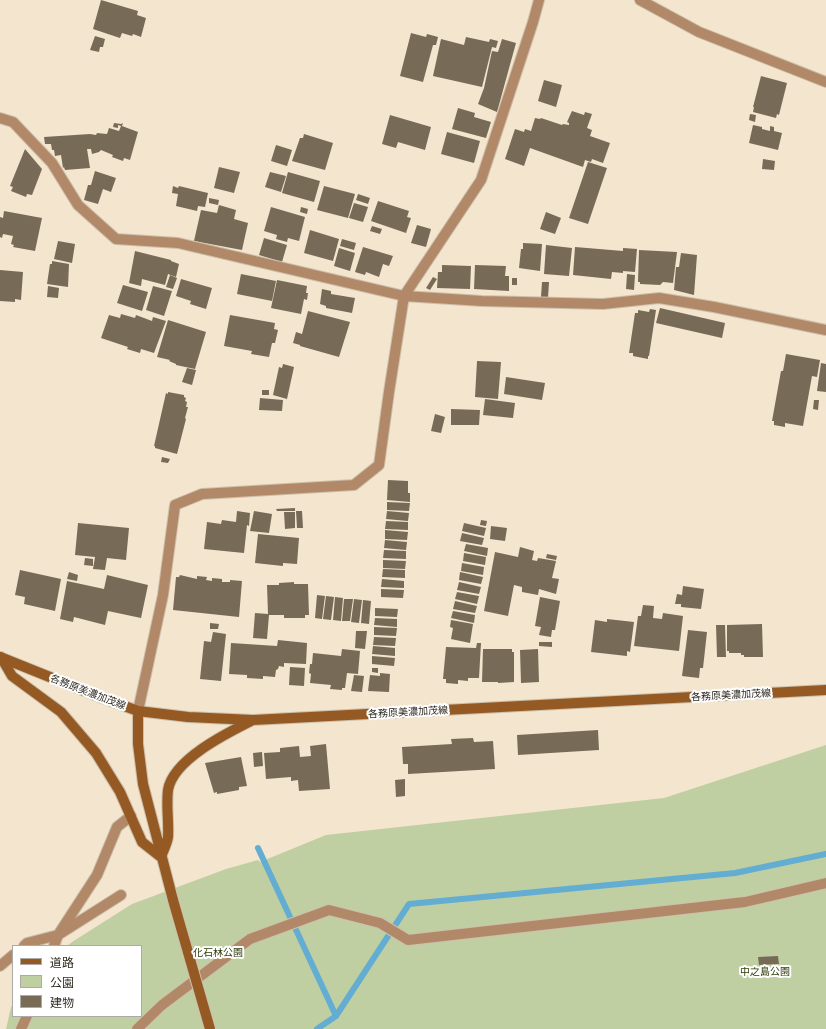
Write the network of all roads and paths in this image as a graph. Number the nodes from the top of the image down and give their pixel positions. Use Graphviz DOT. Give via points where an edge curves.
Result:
graph roads {
  1 [pos="539,0"];
  2 [pos="640,0"];
  3 [pos="826,82"];
  4 [pos="0,118"];
  5 [pos="404,296"];
  6 [pos="826,330"];
  7 [pos="0,657"];
  8 [pos="826,690"];
  9 [pos="138,711"];
  10 [pos="253,720"];
  11 [pos="131,816"];
  12 [pos="161,857"];
  13 [pos="826,883"];
  14 [pos="121,895"];
  15 [pos="58,935"];
  16 [pos="25,945"];
  17 [pos="54,945"];
  18 [pos="12,956"];
  19 [pos="0,966"];
  20 [pos="26,1017"];
  21 [pos="21,1029"];
  22 [pos="137,1029"];
  23 [pos="210,1029"];
  1 -- 5 [label="street" via="481,180"];
  2 -- 3 [label="street" via="699,32"];
  4 -- 5 [label="street" via="13,122 52,163 78,205 116,238 178,243"];
  5 -- 6 [label="street" via="603,304 659,298"];
  5 -- 9 [label="street" via="379,465 354,485 202,494 175,505 163,595"];
  7 -- 9 [label="main road, 各務原美濃加茂線"];
  7 -- 11 [label="main road" via="12,676 61,712 96,753 120,792"];
  8 -- 10 [label="main road, 各務原美濃加茂線"];
  9 -- 10 [label="main road, 各務原美濃加茂線" via="188,717"];
  9 -- 12 [label="main road" via="138,744 143,784"];
  10 -- 12 [label="main road" via="187,760 174,774 168,789 168,838"];
  11 -- 12 [label="main road" via="142,842"];
  11 -- 15 [label="street" via="117,827 96,875"];
  12 -- 23 [label="main road, bridge"];
  13 -- 22 [label="street" via="745,902 408,940 380,923 329,910 250,940 162,1005"];
  14 -- 15 [label="street"];
  15 -- 16 [label="street"];
  15 -- 17 [label="street"];
  18 -- 19 [label="street"];
  20 -- 21 [label="street"];
}
